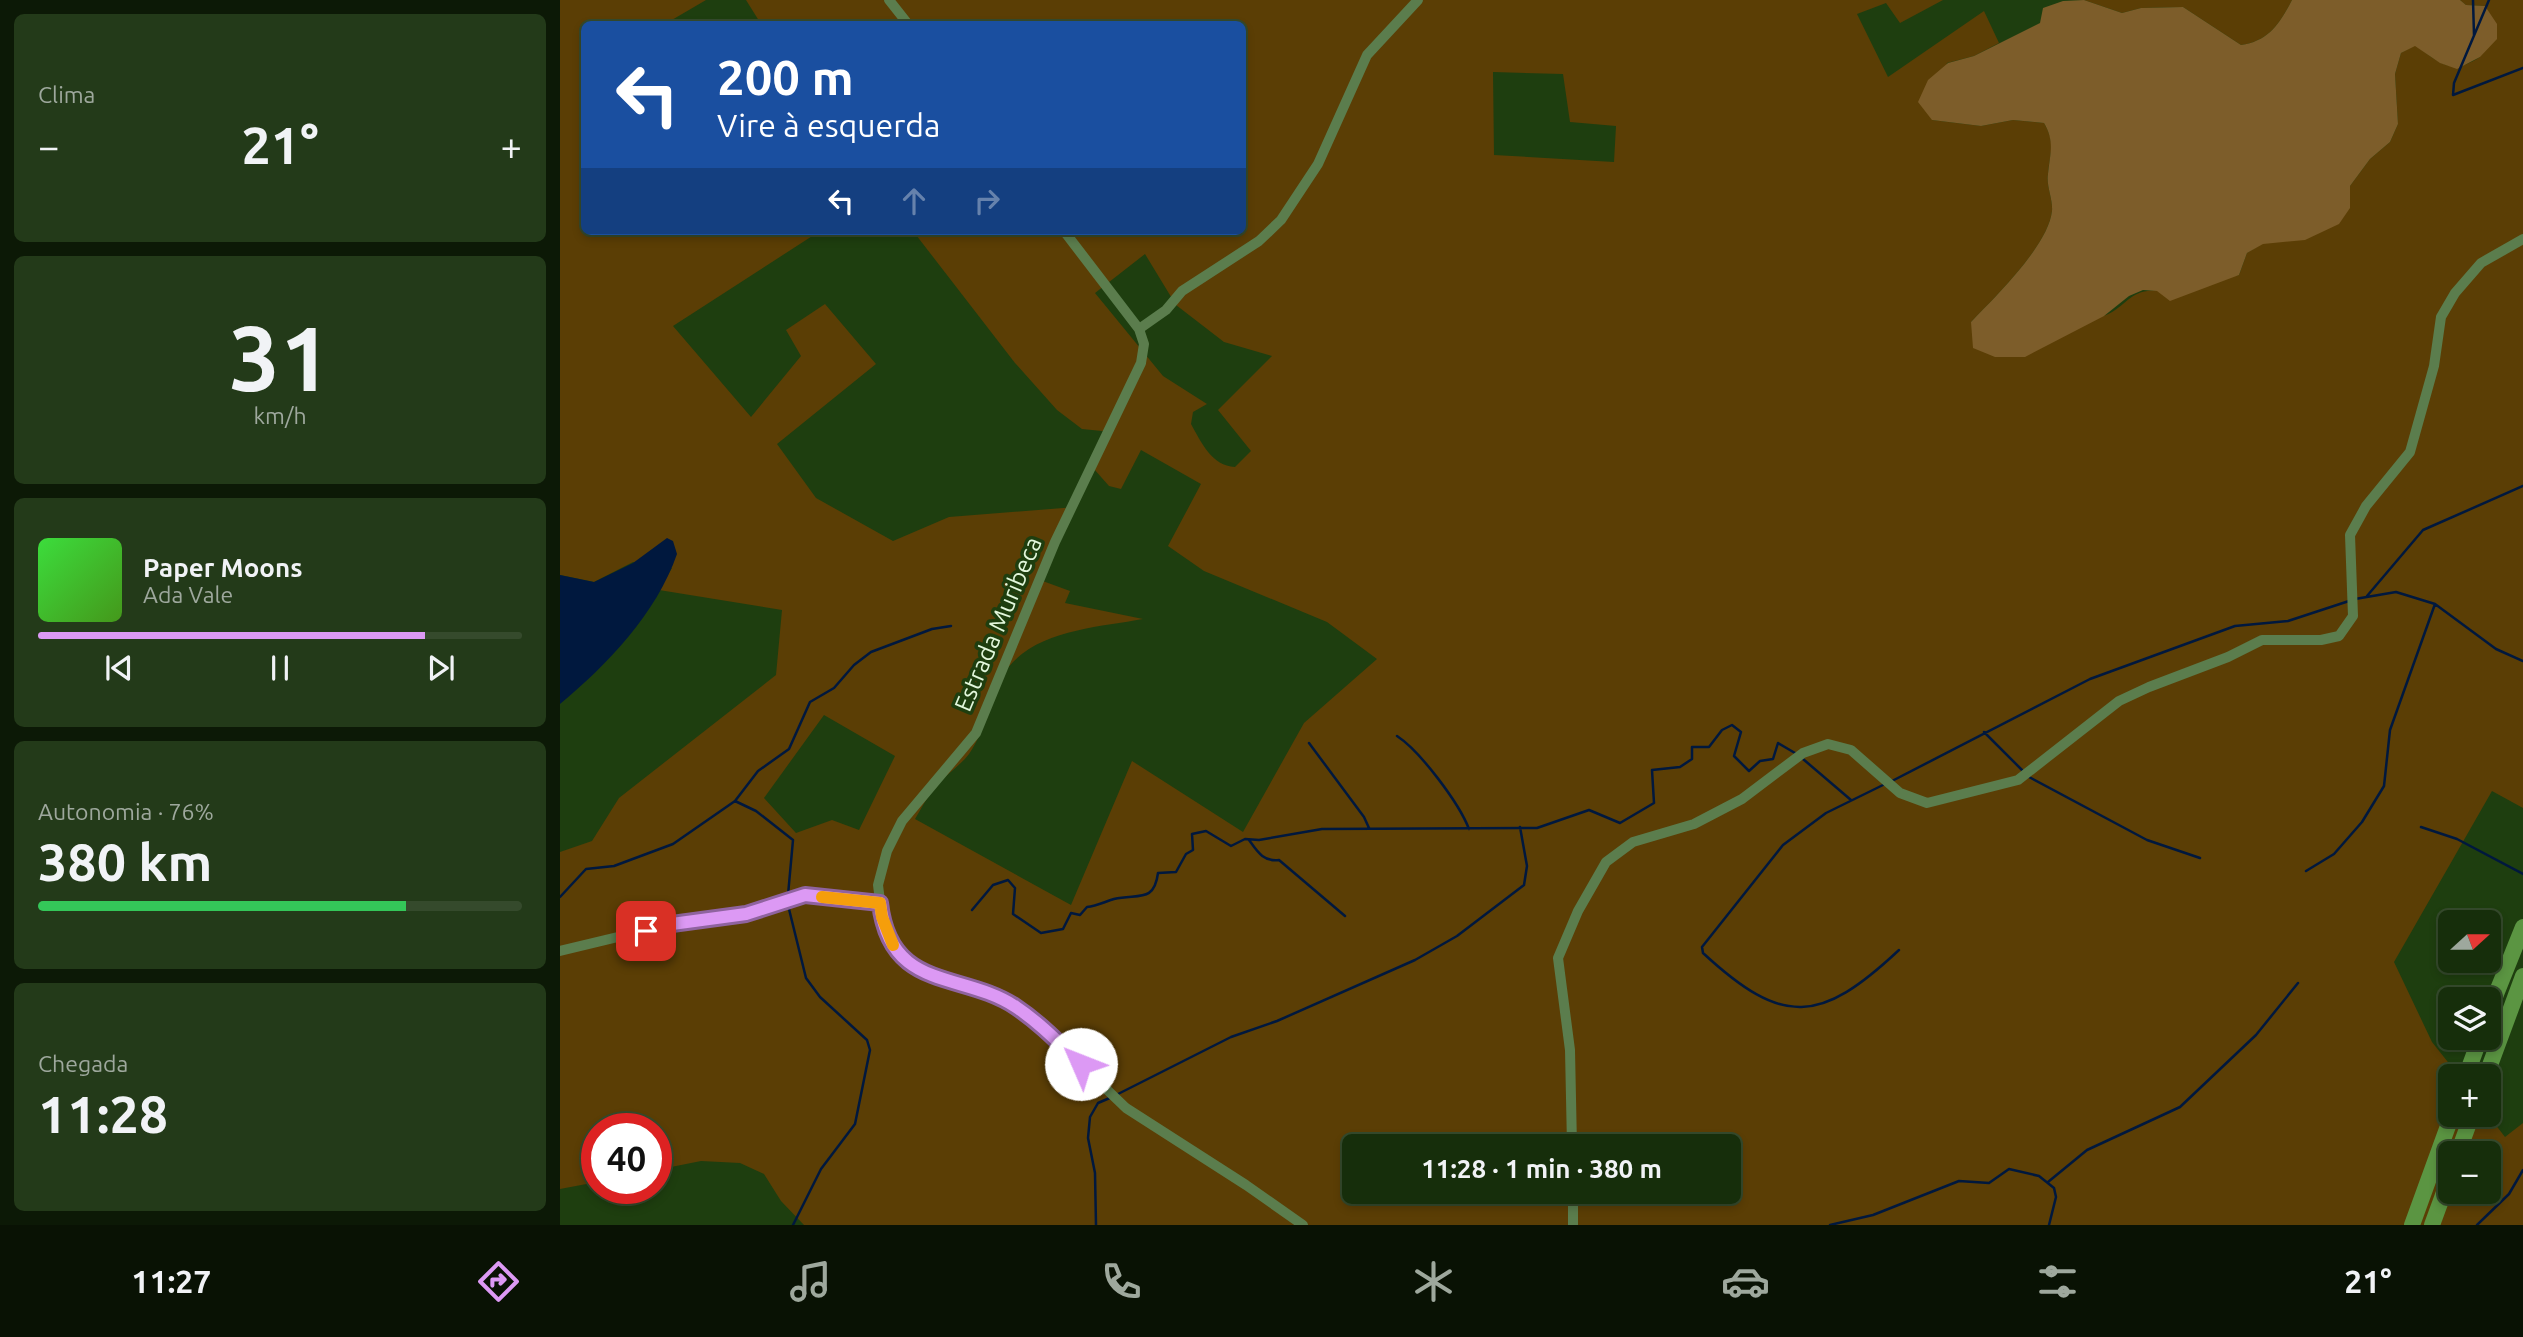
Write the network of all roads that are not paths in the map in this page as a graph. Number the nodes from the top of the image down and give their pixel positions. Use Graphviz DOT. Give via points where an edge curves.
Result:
graph roads {
  1 [pos="889,0"];
  2 [pos="1418,0"];
  3 [pos="906,21"];
  4 [pos="1067,235"];
  5 [pos="2523,239"];
  6 [pos="1139,329"];
  7 [pos="880,903"];
  8 [pos="2523,927"];
  9 [pos="560,951"];
  10 [pos="2523,976"];
  11 [pos="2499,987"];
  12 [pos="2490,1064"];
  13 [pos="2448,1127"];
  14 [pos="1572,1134"];
  15 [pos="1573,1204"];
  16 [pos="2440,1204"];
  17 [pos="1303,1225"];
  18 [pos="1573,1225"];
  19 [pos="2412,1225"];
  20 [pos="2432,1225"];
  1 -- 3 [label="street"];
  2 -- 6 [label="street" via="1367,55 1318,164 1281,220 1259,241 1182,291 1166,310"];
  4 -- 6 [label="street"];
  5 -- 14 [label="street" via="2481,263 2441,317 2434,366 2410,452 2366,506 2350,535 2353,616 2339,636 2262,640 2119,701 2018,780 1927,803 1900,793 1852,750 1828,744 1803,753 1742,799 1694,824 1633,842 1605,862 1558,958 1570,1050"];
  6 -- 7 [label="street, Estrada Muribeca" via="1144,344 1141,363 1055,542 976,733 902,821 887,851 878,886"];
  7 -- 9 [label="street" via="805,895 746,914 672,924"];
  7 -- 17 [label="street, Estrada Muribeca" via="894,946 916,968 943,982 979,988 1015,1006 1126,1108"];
  8 -- 11 [label="highway"];
  10 -- 12 [label="highway"];
  13 -- 19 [label="highway"];
  15 -- 18 [label="street"];
  16 -- 20 [label="highway"];
}
